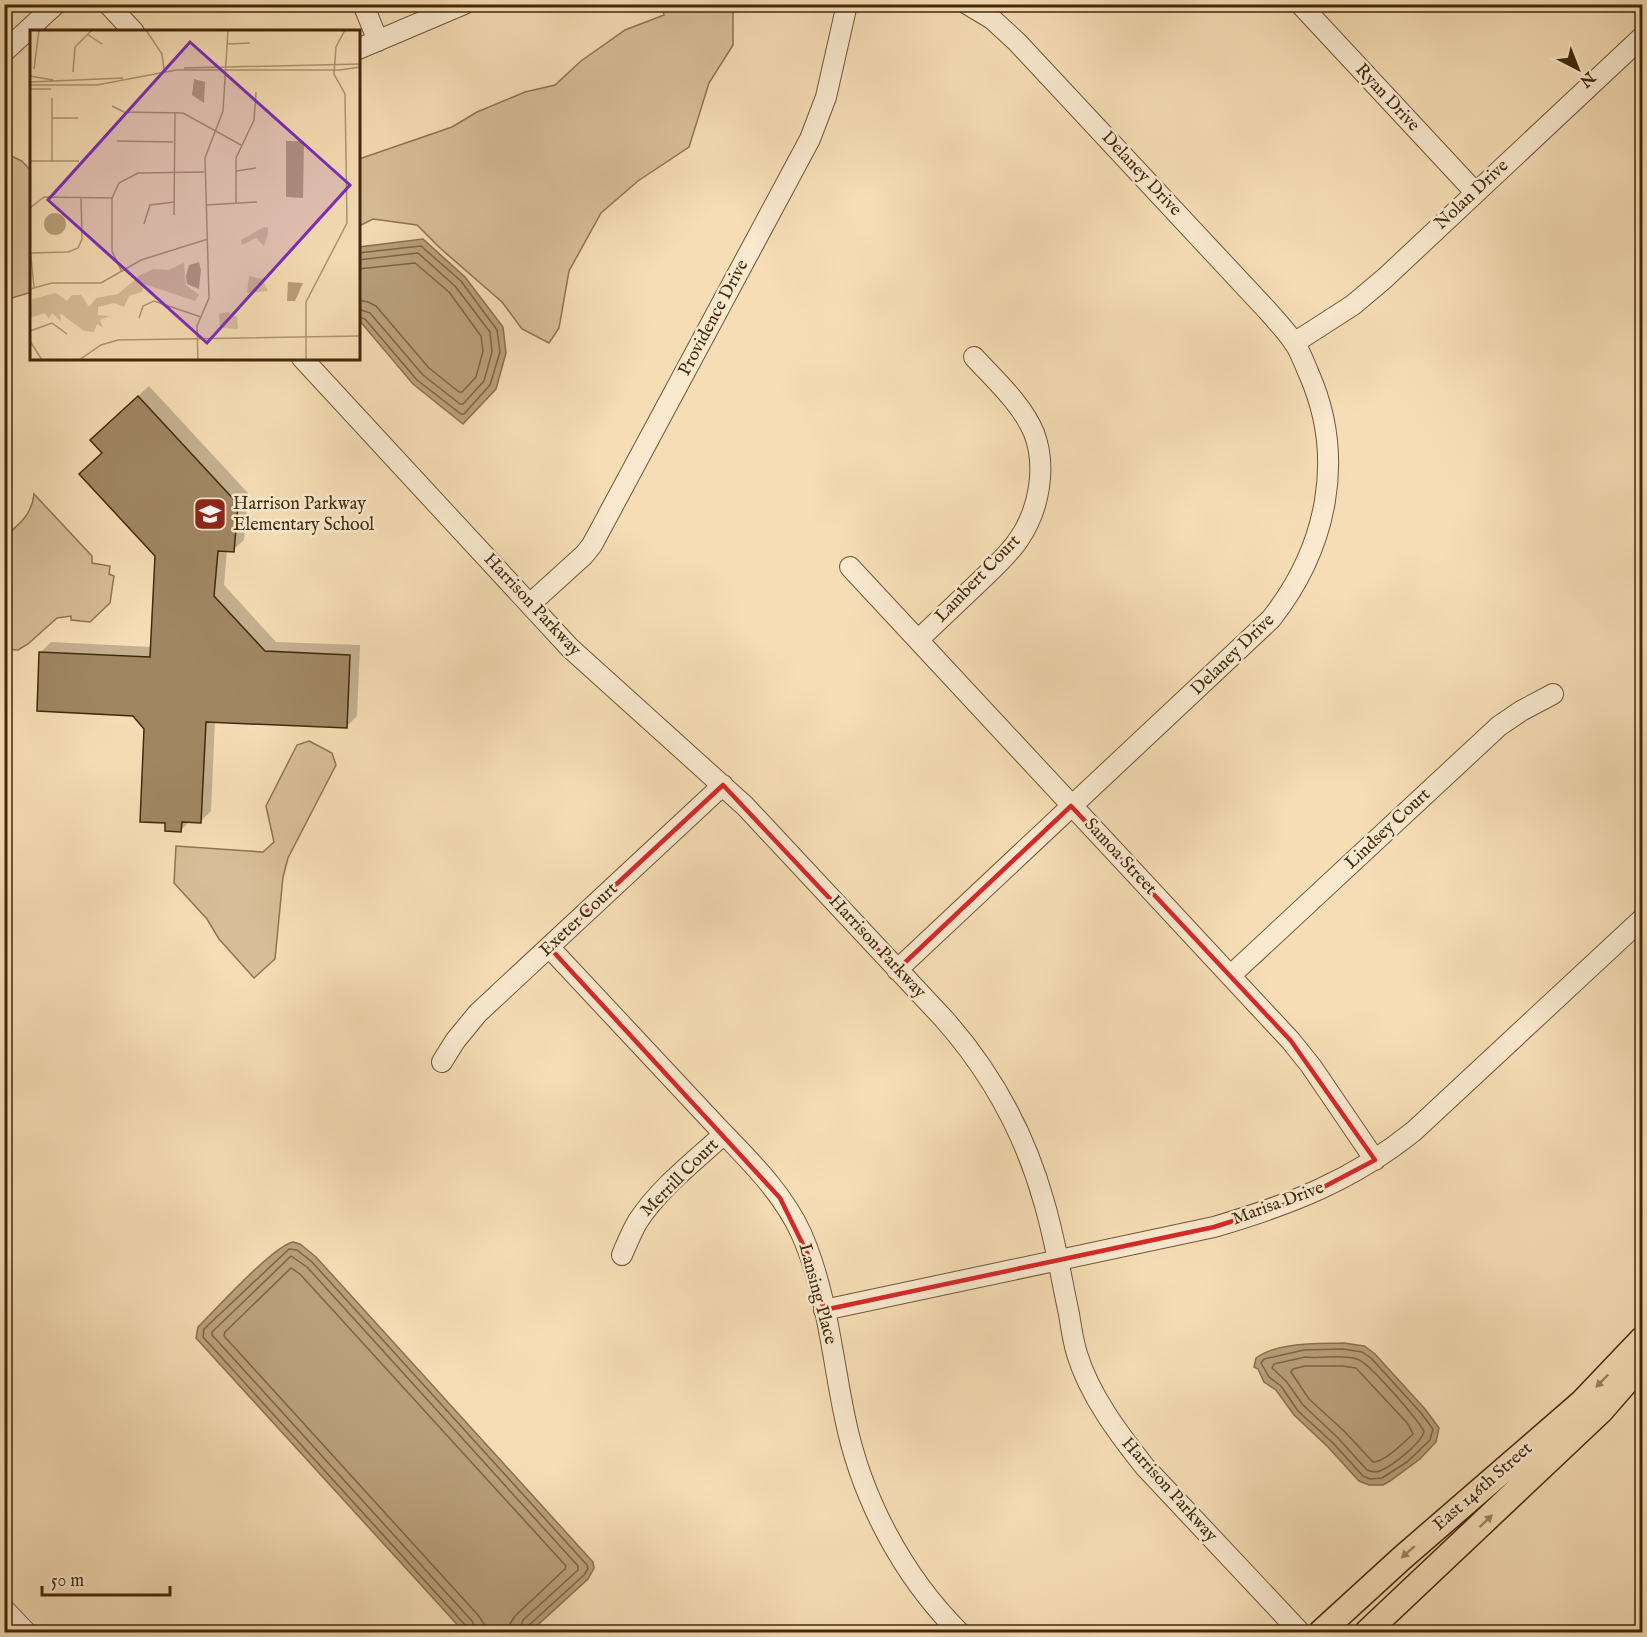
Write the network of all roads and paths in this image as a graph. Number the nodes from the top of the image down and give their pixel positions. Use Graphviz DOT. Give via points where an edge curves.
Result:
graph roads {
  1 [pos="56,4"];
  2 [pos="108,4"];
  3 [pos="363,4"];
  4 [pos="464,4"];
  5 [pos="847,4"];
  6 [pos="967,4"];
  7 [pos="1299,4"];
  8 [pos="132,30"];
  9 [pos="1642,37"];
  10 [pos="378,41"];
  11 [pos="360,48"];
  12 [pos="4,52"];
  13 [pos="1475,192"];
  14 [pos="1294,343"];
  15 [pos="974,357"];
  16 [pos="304,360"];
  17 [pos="849,567"];
  18 [pos="530,604"];
  19 [pos="918,640"];
  20 [pos="1553,694"];
  21 [pos="723,785"];
  22 [pos="1071,806"];
  23 [pos="1642,919"];
  24 [pos="549,947"];
  25 [pos="897,970"];
  26 [pos="1231,975"];
  27 [pos="442,1062"];
  28 [pos="724,1134"];
  29 [pos="1375,1160"];
  30 [pos="622,1255"];
  31 [pos="1058,1261"];
  32 [pos="824,1310"];
  33 [pos="1642,1340"];
  34 [pos="1642,1364"];
  35 [pos="4,1609"];
  36 [pos="26,1632"];
  37 [pos="958,1632"];
  38 [pos="1300,1632"];
  39 [pos="1321,1632"];
  40 [pos="1367,1632"];
  1 -- 12 [label="street"];
  2 -- 8 [label="street"];
  3 -- 10 [label="street"];
  4 -- 10 [label="street"];
  5 -- 18 [label="street, Providence Drive" via="826,97 810,139 598,535 584,555"];
  6 -- 14 [label="street, Delaney Drive" via="992,19 1017,42"];
  7 -- 13 [label="street, Ryan Drive"];
  9 -- 13 [label="street, Nolan Drive"];
  10 -- 11 [label="street"];
  13 -- 14 [label="street, Nolan Drive" via="1353,305"];
  14 -- 22 [label="street, Delaney Drive" via="1320,403 1328,460 1322,522 1306,565 1285,602 1258,633"];
  15 -- 19 [label="street, Lambert Court" via="1034,433 1040,464 1038,494 1028,525 1012,549"];
  16 -- 18 [label="street, Harrison Parkway"];
  17 -- 19 [label="street, Samoa Street"];
  18 -- 21 [label="street, Harrison Parkway" via="570,648"];
  19 -- 22 [label="street, Samoa Street"];
  20 -- 26 [label="street, Lindsey Court" via="1498,726"];
  21 -- 24 [label="street, Exeter Court"];
  21 -- 25 [label="street, Harrison Parkway"];
  22 -- 25 [label="street, Delaney Drive"];
  22 -- 26 [label="street, Samoa Street"];
  23 -- 29 [label="street, Marisa Drive" via="1430,1117"];
  24 -- 27 [label="street, Exeter Court" via="467,1025"];
  24 -- 28 [label="street, Lansing Place"];
  25 -- 31 [label="street, Harrison Parkway" via="969,1049 1011,1115 1041,1192"];
  26 -- 29 [label="street, Samoa Street" via="1311,1066"];
  28 -- 30 [label="street, Merrill Court" via="649,1206"];
  28 -- 32 [label="street, Lansing Place" via="790,1213 812,1263"];
  29 -- 31 [label="street, Marisa Drive" via="1324,1189 1271,1210 1214,1227"];
  31 -- 32 [label="street, Marisa Drive"];
  31 -- 38 [label="street, Harrison Parkway" via="1077,1353 1107,1414 1145,1467"];
  32 -- 37 [label="street, Lansing Place" via="845,1420 865,1485 909,1571"];
  33 -- 39 [label="main road, East 146th Street, one-way" via="1582,1402"];
  40 -- 34 [label="main road, East 146th Street, one-way" via="1601,1410"];
  35 -- 36 [label="street"];
}
